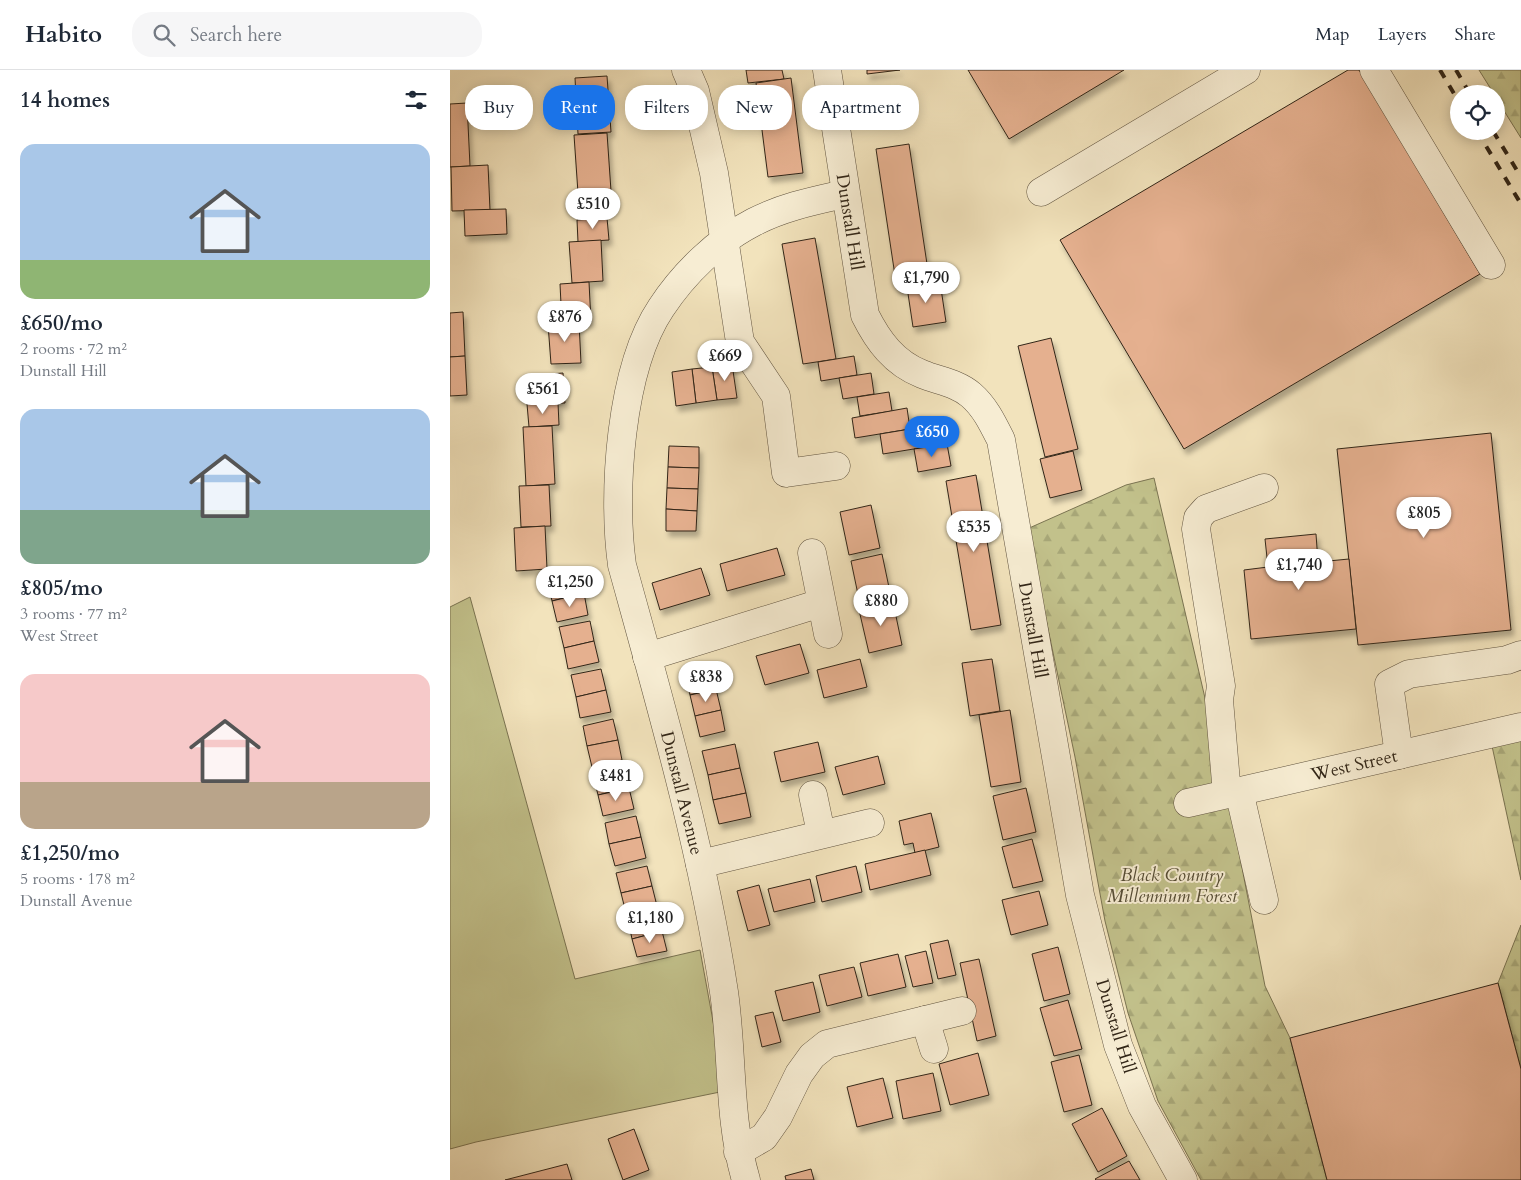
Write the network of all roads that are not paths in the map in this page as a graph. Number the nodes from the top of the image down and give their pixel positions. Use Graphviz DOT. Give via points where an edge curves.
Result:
graph roads {
  1 [pos="686,70"];
  2 [pos="827,70"];
  3 [pos="1246,70"];
  4 [pos="1374,70"];
  5 [pos="1041,192"];
  6 [pos="844,194"];
  7 [pos="724,240"];
  8 [pos="1491,265"];
  9 [pos="836,466"];
  10 [pos="1264,488"];
  11 [pos="812,553"];
  12 [pos="821,603"];
  13 [pos="828,634"];
  14 [pos="1521,655"];
  15 [pos="647,657"];
  16 [pos="1521,727"];
  17 [pos="1399,755"];
  18 [pos="1233,793"];
  19 [pos="813,795"];
  20 [pos="1188,803"];
  21 [pos="870,823"];
  22 [pos="821,833"];
  23 [pos="700,864"];
  24 [pos="1264,900"];
  25 [pos="962,1011"];
  26 [pos="925,1020"];
  27 [pos="934,1049"];
  28 [pos="738,1152"];
  29 [pos="746,1180"];
  30 [pos="1183,1180"];
  1 -- 7 [label="street" via="714,173"];
  2 -- 6 [label="street, Dunstall Hill"];
  3 -- 5 [label="street"];
  4 -- 8 [label="street"];
  6 -- 7 [label="street, Dunstall Avenue" via="786,207"];
  6 -- 30 [label="street, Dunstall Hill" via="865,315 872,329 898,362 921,374 957,385 972,395 986,411 1001,440 1080,895 1118,1045 1142,1106"];
  7 -- 9 [label="street" via="740,342 776,396 786,473"];
  7 -- 15 [label="street, Dunstall Avenue" via="696,265 660,309 638,357 625,417 618,474 617,532 622,565"];
  10 -- 18 [label="street" via="1206,509 1198,518 1196,529 1221,686 1219,700"];
  11 -- 12 [label="street"];
  12 -- 13 [label="street"];
  12 -- 15 [label="street"];
  14 -- 17 [label="street" via="1409,674 1389,684"];
  15 -- 23 [label="street, Dunstall Avenue"];
  16 -- 17 [label="street, West Street"];
  17 -- 18 [label="street, West Street"];
  18 -- 20 [label="street, West Street"];
  18 -- 24 [label="street"];
  19 -- 22 [label="street"];
  21 -- 22 [label="street"];
  22 -- 23 [label="street"];
  23 -- 28 [label="street, Dunstall Avenue" via="724,994"];
  25 -- 26 [label="street"];
  26 -- 27 [label="street"];
  26 -- 28 [label="street" via="827,1044 812,1056 764,1137"];
  28 -- 29 [label="street, Dunstall Avenue"];
}
